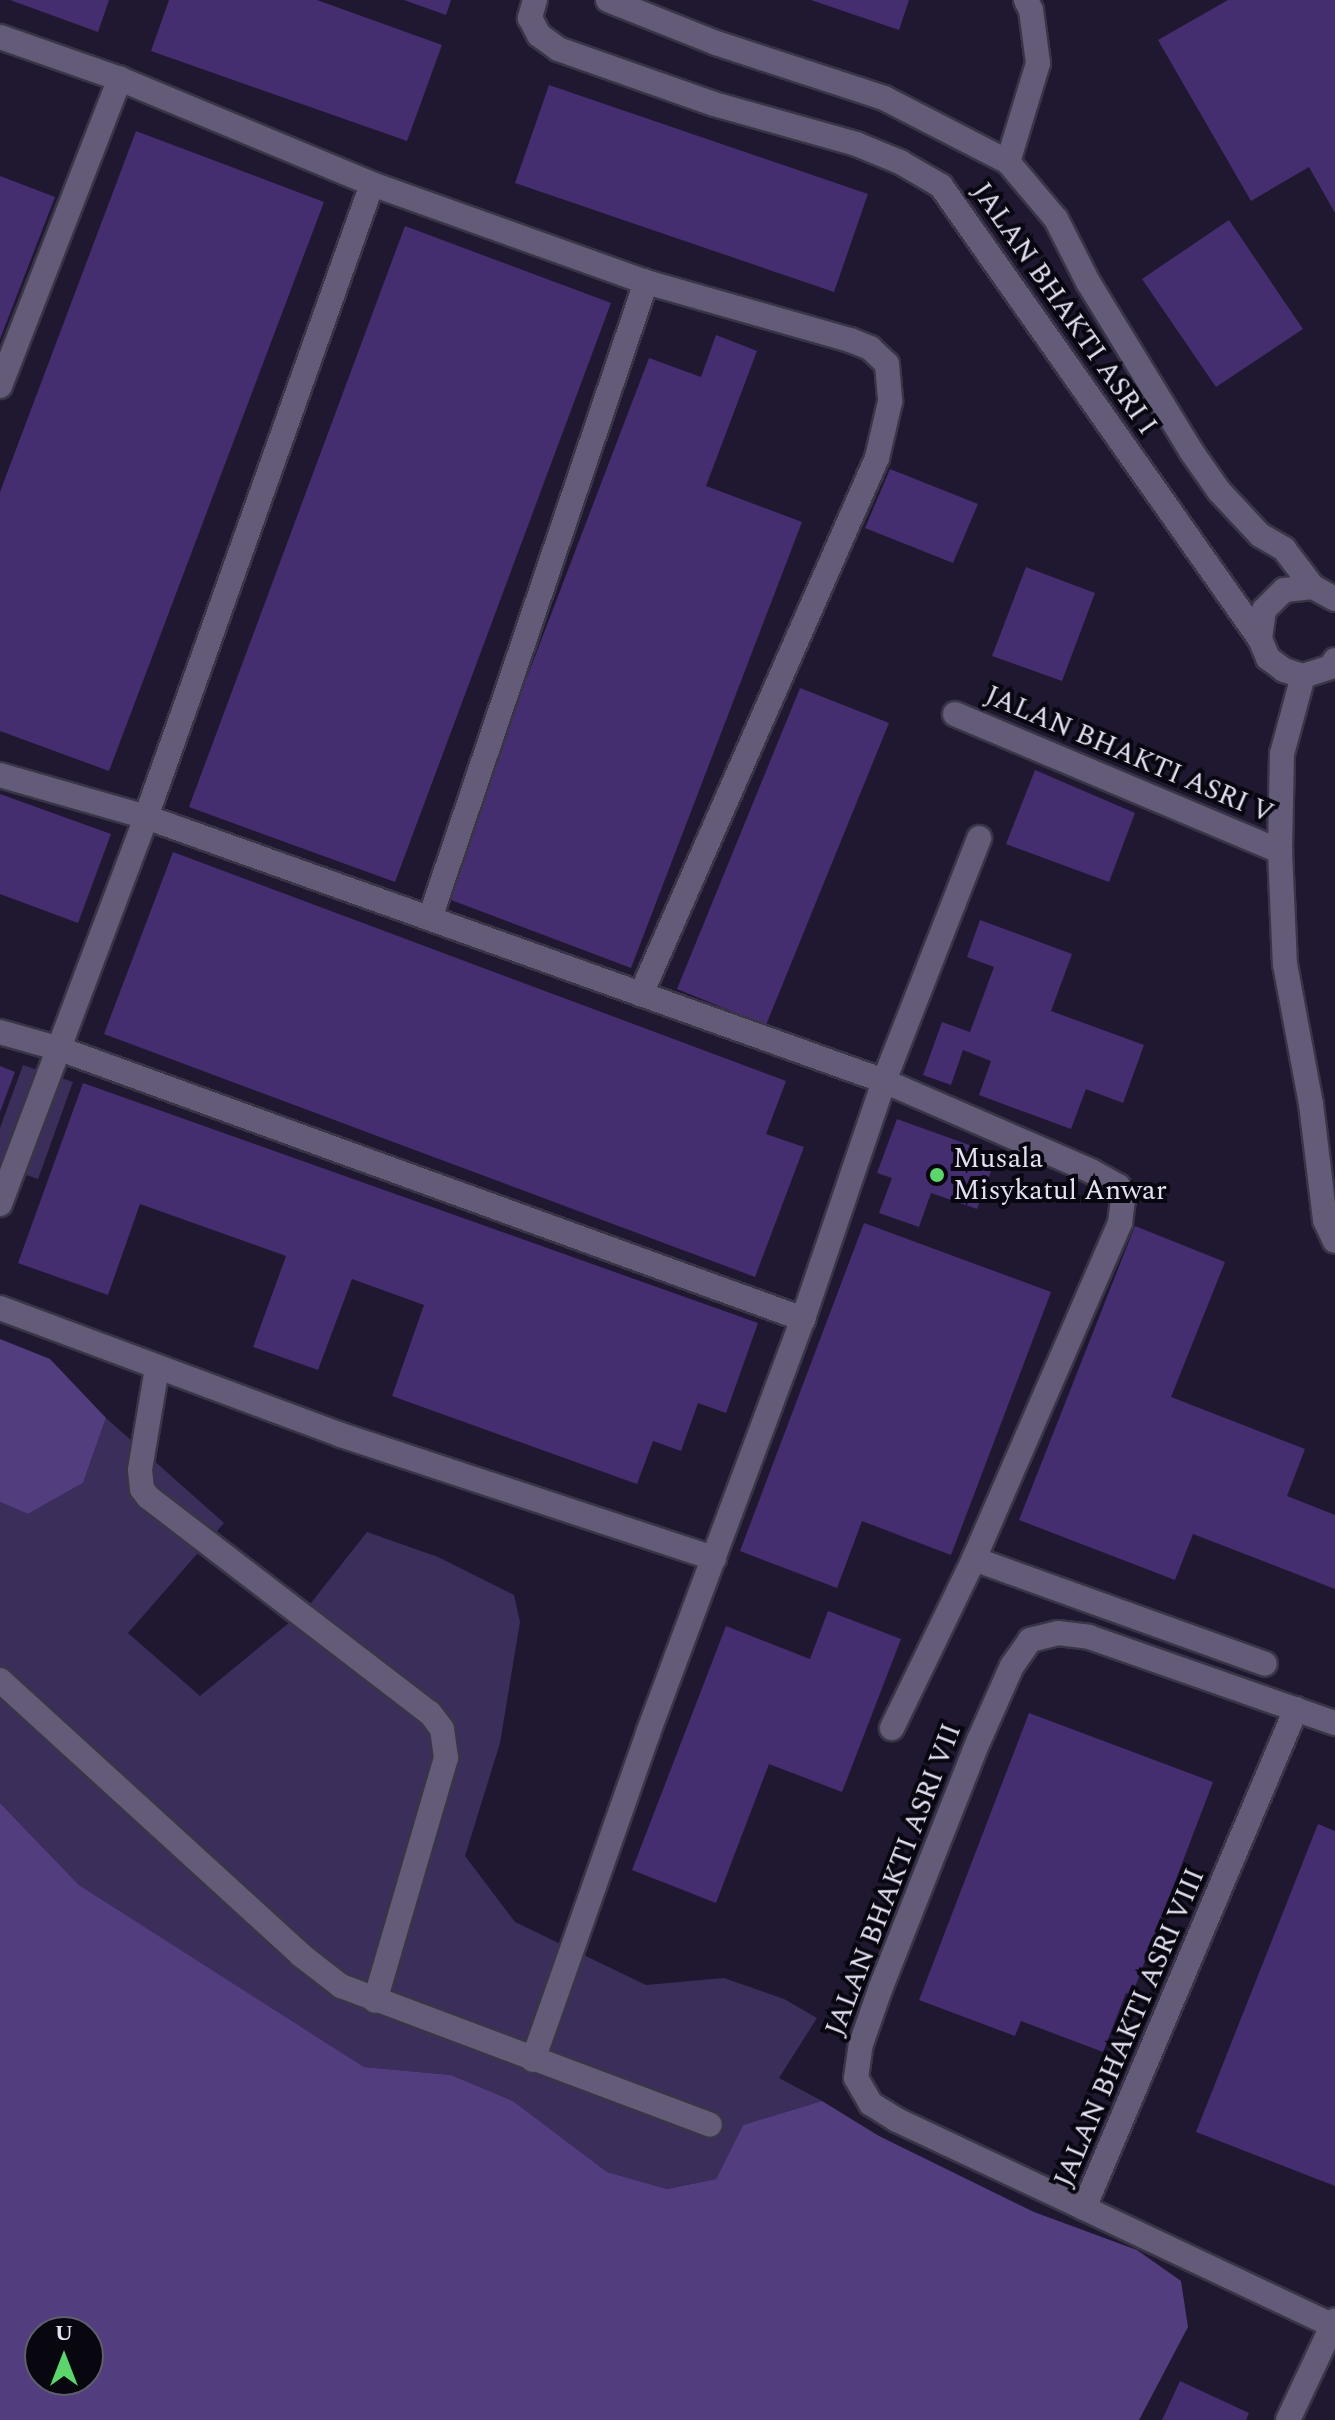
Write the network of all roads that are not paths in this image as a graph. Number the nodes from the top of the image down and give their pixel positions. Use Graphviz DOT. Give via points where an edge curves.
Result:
graph roads {
  1 [pos="608,0"];
  2 [pos="1026,0"];
  3 [pos="533,9"];
  4 [pos="0,37"];
  5 [pos="120,79"];
  6 [pos="1008,162"];
  7 [pos="372,184"];
  8 [pos="646,282"];
  9 [pos="0,386"];
  10 [pos="1313,587"];
  11 [pos="1335,599"];
  12 [pos="1260,639"];
  13 [pos="1335,660"];
  14 [pos="1303,676"];
  15 [pos="955,714"];
  16 [pos="0,775"];
  17 [pos="146,817"];
  18 [pos="979,838"];
  19 [pos="1280,851"];
  20 [pos="430,918"];
  21 [pos="641,994"];
  22 [pos="0,1032"];
  23 [pos="60,1049"];
  24 [pos="884,1081"];
  25 [pos="0,1204"];
  26 [pos="1335,1241"];
  27 [pos="0,1308"];
  28 [pos="803,1319"];
  29 [pos="157,1368"];
  30 [pos="714,1558"];
  31 [pos="974,1559"];
  32 [pos="1265,1664"];
  33 [pos="0,1680"];
  34 [pos="1296,1709"];
  35 [pos="1335,1723"];
  36 [pos="892,1728"];
  37 [pos="375,2001"];
  38 [pos="533,2060"];
  39 [pos="710,2125"];
  40 [pos="1084,2208"];
  41 [pos="1333,2323"];
  42 [pos="1288,2420"];
  1 -- 6 [label="street" via="716,43 884,98"];
  2 -- 6 [label="street" via="1038,63"];
  3 -- 12 [label="street, JALAN BHAKTI ASRI I" via="539,35 558,49 714,104 856,144 941,186"];
  4 -- 5 [label="street"];
  5 -- 7 [label="street"];
  5 -- 9 [label="street"];
  6 -- 10 [label="street" via="1056,219 1095,295 1219,491 1260,535 1284,549"];
  7 -- 8 [label="street"];
  7 -- 17 [label="street"];
  8 -- 20 [label="street"];
  8 -- 21 [label="street" via="870,348 887,364 890,402 877,458"];
  10 -- 11 [label="street"];
  10 -- 12 [label="street" via="1284,590 1264,610"];
  12 -- 14 [label="street, JALAN BHAKTI ASRI I" via="1268,658"];
  13 -- 14 [label="street" via="1331,667"];
  14 -- 19 [label="street" via="1282,754"];
  15 -- 19 [label="street, JALAN BHAKTI ASRI V"];
  16 -- 17 [label="street"];
  17 -- 20 [label="street"];
  17 -- 23 [label="street"];
  18 -- 24 [label="street"];
  19 -- 26 [label="street" via="1285,964 1311,1104 1325,1220"];
  20 -- 21 [label="street"];
  21 -- 24 [label="street"];
  22 -- 23 [label="street"];
  23 -- 25 [label="street"];
  23 -- 28 [label="street"];
  24 -- 28 [label="street"];
  24 -- 31 [label="street" via="1113,1181 1123,1199 1120,1223"];
  27 -- 29 [label="street"];
  28 -- 30 [label="street"];
  29 -- 30 [label="street" via="341,1435"];
  29 -- 37 [label="street" via="140,1470 148,1497 430,1713 442,1729 446,1758"];
  30 -- 38 [label="street"];
  31 -- 32 [label="street"];
  31 -- 36 [label="street"];
  33 -- 37 [label="street" via="322,1973"];
  34 -- 35 [label="street"];
  34 -- 40 [label="street, JALAN BHAKTI ASRI VIII"];
  34 -- 40 [label="street, JALAN BHAKTI ASRI VII" via="1089,1637 1058,1633 1030,1640 1012,1666 979,1740 881,1987 861,2044 856,2078 871,2104 897,2120"];
  37 -- 38 [label="street"];
  38 -- 39 [label="street"];
  40 -- 41 [label="street, JALAN BHAKTI ASRI VIII"];
  41 -- 42 [label="street"];
}
